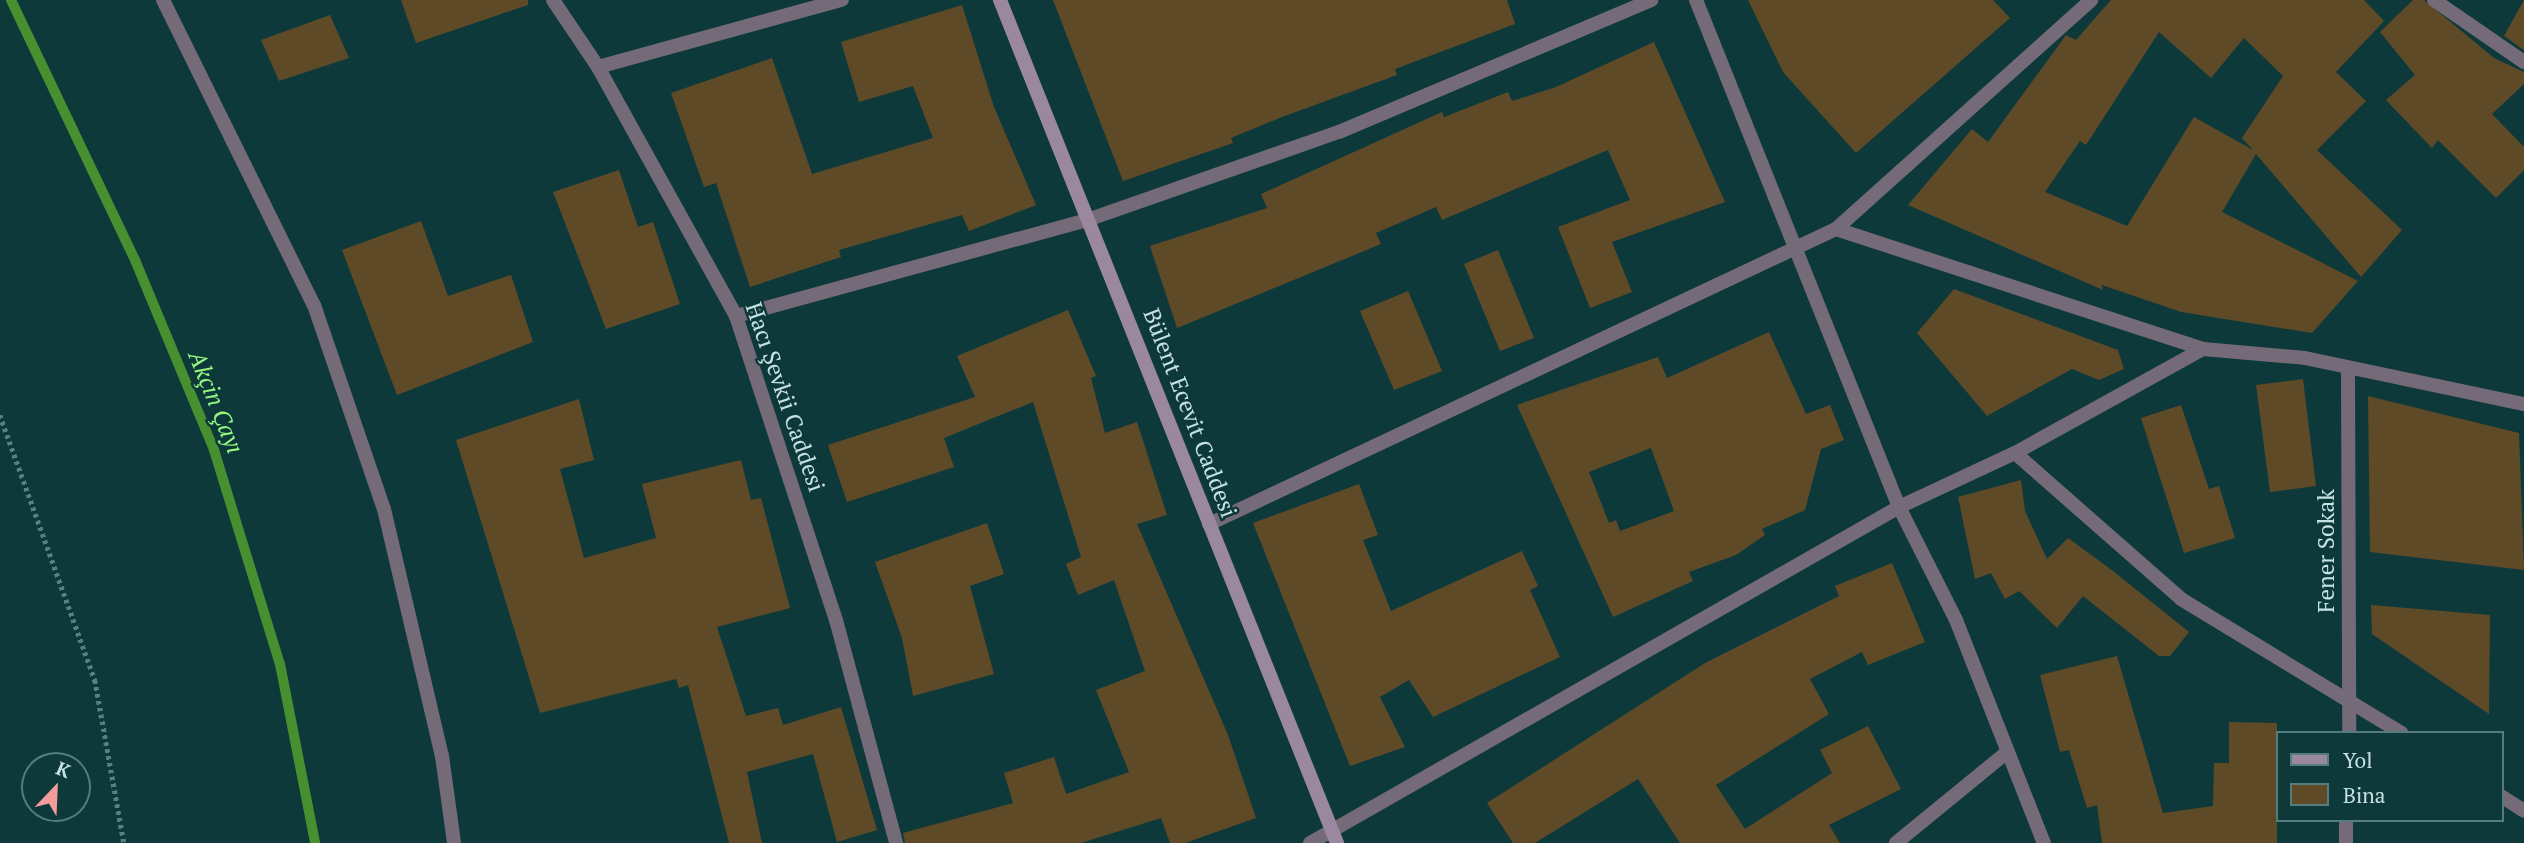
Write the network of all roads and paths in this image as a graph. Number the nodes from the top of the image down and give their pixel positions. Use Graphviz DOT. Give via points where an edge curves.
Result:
graph roads {
  1 [pos="163,0"];
  2 [pos="553,0"];
  3 [pos="842,0"];
  4 [pos="1000,0"];
  5 [pos="1651,0"];
  6 [pos="1696,0"];
  7 [pos="2091,0"];
  8 [pos="2434,0"];
  9 [pos="2524,62"];
  10 [pos="598,67"];
  11 [pos="1090,219"];
  12 [pos="1836,229"];
  13 [pos="1794,247"];
  14 [pos="737,316"];
  15 [pos="2203,349"];
  16 [pos="2348,370"];
  17 [pos="2524,404"];
  18 [pos="0,415"];
  19 [pos="2015,453"];
  20 [pos="1899,507"];
  21 [pos="1209,524"];
  22 [pos="2350,701"];
  23 [pos="2349,731"];
  24 [pos="2398,731"];
  25 [pos="2007,752"];
  26 [pos="2503,797"];
  27 [pos="2524,811"];
  28 [pos="2346,822"];
  29 [pos="1335,839"];
  30 [pos="124,843"];
  31 [pos="454,843"];
  32 [pos="896,843"];
  33 [pos="1310,843"];
  34 [pos="1896,843"];
  35 [pos="2044,843"];
  36 [pos="2346,843"];
  1 -- 31 [label="street" via="327,343 384,509 442,756"];
  2 -- 10 [label="street, Hacı Şevkii Caddesi"];
  3 -- 10 [label="street"];
  4 -- 11 [label="main road, Bülent Ecevit Caddesi"];
  5 -- 11 [label="street" via="1339,132"];
  6 -- 13 [label="street"];
  7 -- 12 [label="street"];
  8 -- 9 [label="street"];
  10 -- 14 [label="street, Hacı Şevkii Caddesi"];
  11 -- 14 [label="street"];
  11 -- 21 [label="main road, Bülent Ecevit Caddesi"];
  12 -- 13 [label="street"];
  12 -- 15 [label="street"];
  13 -- 20 [label="street"];
  13 -- 21 [label="street"];
  14 -- 32 [label="street, Hacı Şevkii Caddesi" via="836,620"];
  15 -- 16 [label="street" via="2305,358"];
  15 -- 19 [label="street"];
  16 -- 17 [label="street"];
  16 -- 22 [label="street, Fener Sokak"];
  18 -- 30 [label="path" via="95,680"];
  19 -- 20 [label="street"];
  19 -- 22 [label="street" via="2181,599"];
  20 -- 25 [label="street" via="1956,620"];
  20 -- 29 [label="street"];
  21 -- 29 [label="main road, Bülent Ecevit Caddesi"];
  22 -- 23 [label="street, Fener Sokak"];
  22 -- 24 [label="street"];
  25 -- 34 [label="street"];
  25 -- 35 [label="street"];
  26 -- 27 [label="street"];
  28 -- 36 [label="street"];
  29 -- 33 [label="street"];
}
